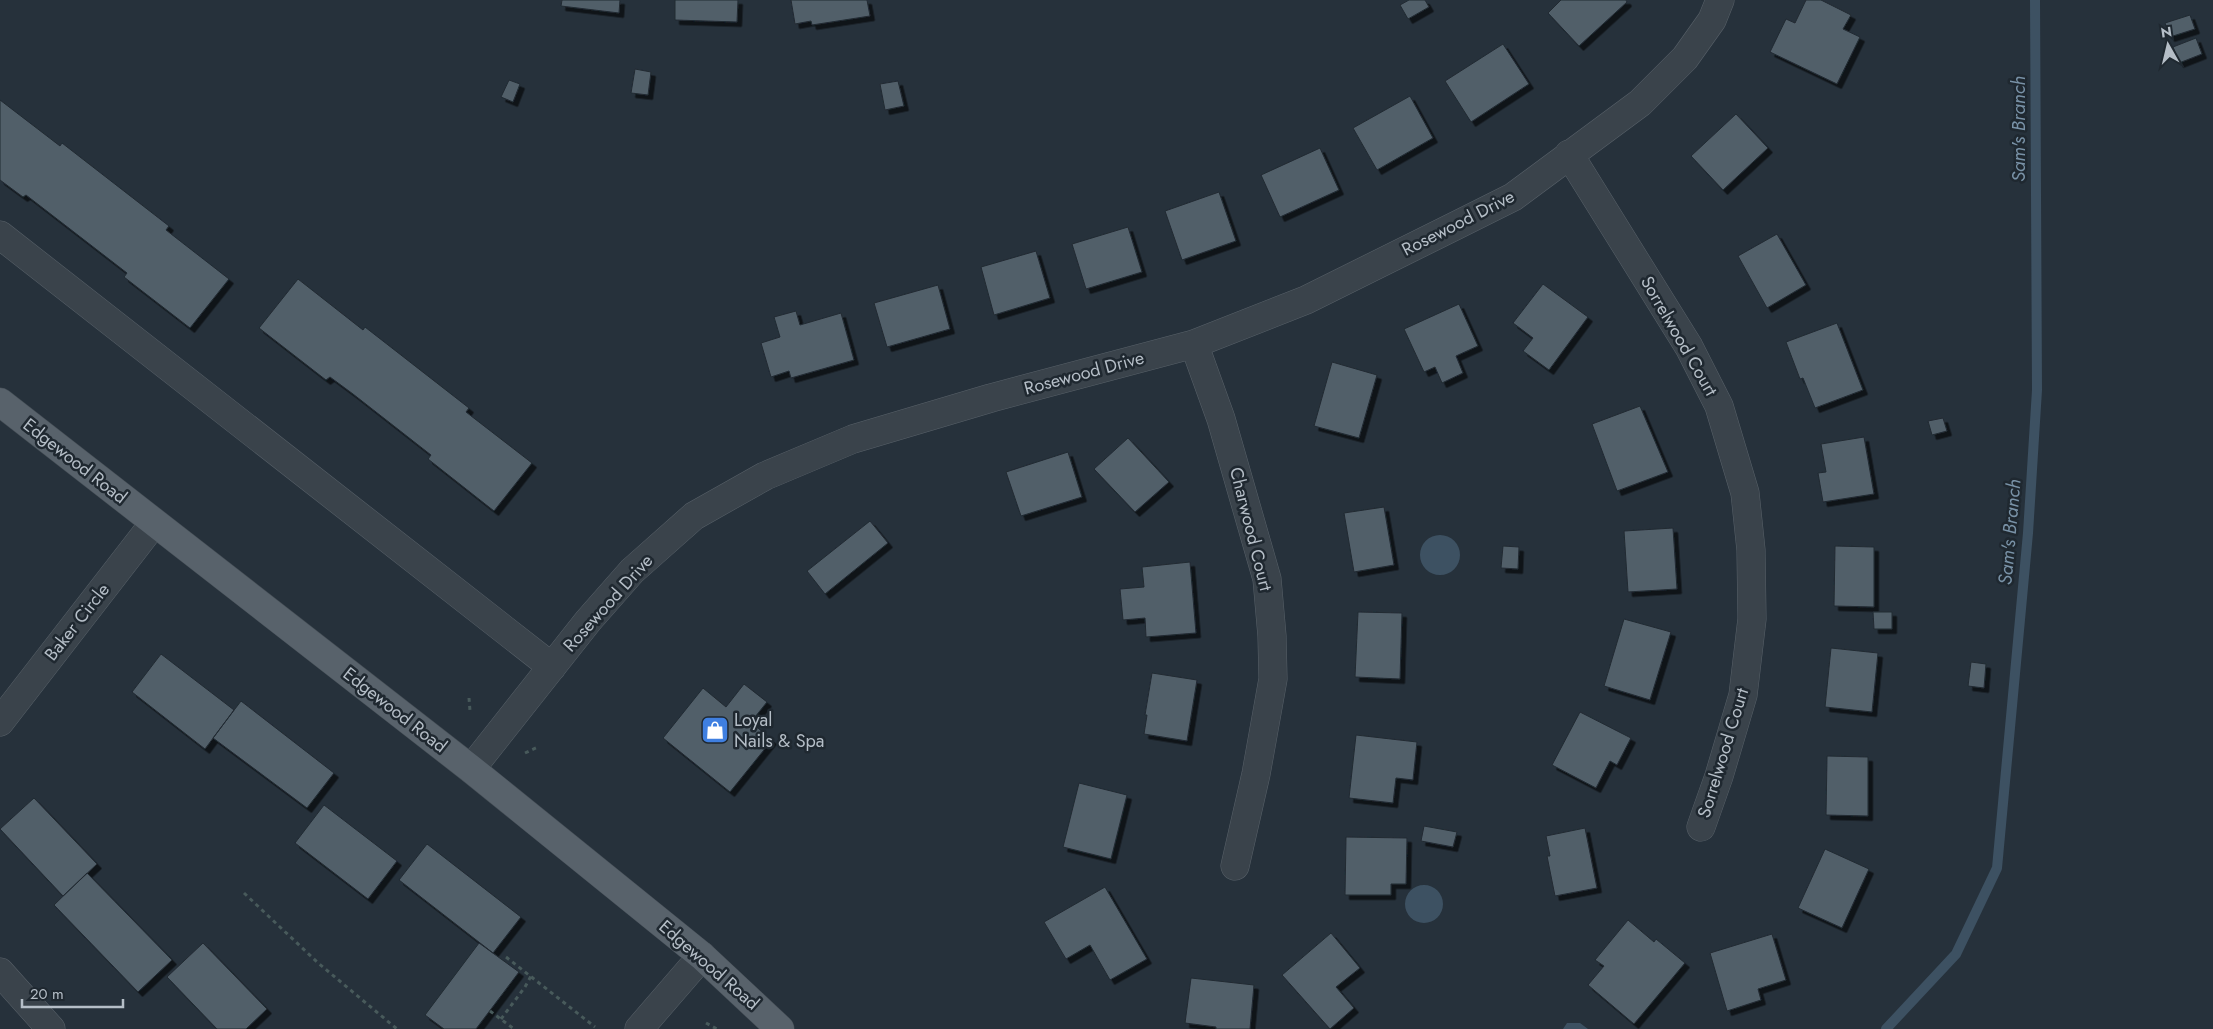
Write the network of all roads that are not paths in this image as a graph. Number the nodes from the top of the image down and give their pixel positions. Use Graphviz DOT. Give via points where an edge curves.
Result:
graph roads {
  1 [pos="1720,0"];
  2 [pos="1569,154"];
  3 [pos="0,235"];
  4 [pos="1194,344"];
  5 [pos="0,402"];
  6 [pos="154,523"];
  7 [pos="552,667"];
  8 [pos="0,722"];
  9 [pos="471,769"];
  10 [pos="1701,827"];
  11 [pos="1235,866"];
  12 [pos="702,956"];
  13 [pos="0,972"];
  14 [pos="51,1029"];
  15 [pos="639,1029"];
  16 [pos="780,1029"];
  1 -- 2 [label="street, Rosewood Drive" via="1712,20 1685,58 1640,104"];
  2 -- 4 [label="street, Rosewood Drive" via="1513,197 1306,300"];
  2 -- 10 [label="street, Sorrelwood Court" via="1689,347 1718,406 1745,493 1751,550 1752,619 1743,696"];
  3 -- 7 [label="street"];
  4 -- 7 [label="street, Rosewood Drive" via="853,439 765,476 694,516 632,571"];
  4 -- 11 [label="street, Charwood Court" via="1221,420 1267,579 1272,636 1273,679"];
  5 -- 6 [label="main road, Edgewood Road"];
  6 -- 8 [label="street, Baker Circle"];
  6 -- 9 [label="main road, Edgewood Road"];
  7 -- 9 [label="street, Rosewood Drive"];
  9 -- 12 [label="main road, Edgewood Road"];
  12 -- 15 [label="street"];
  12 -- 16 [label="main road, Edgewood Road"];
  13 -- 14 [label="street"];
}
